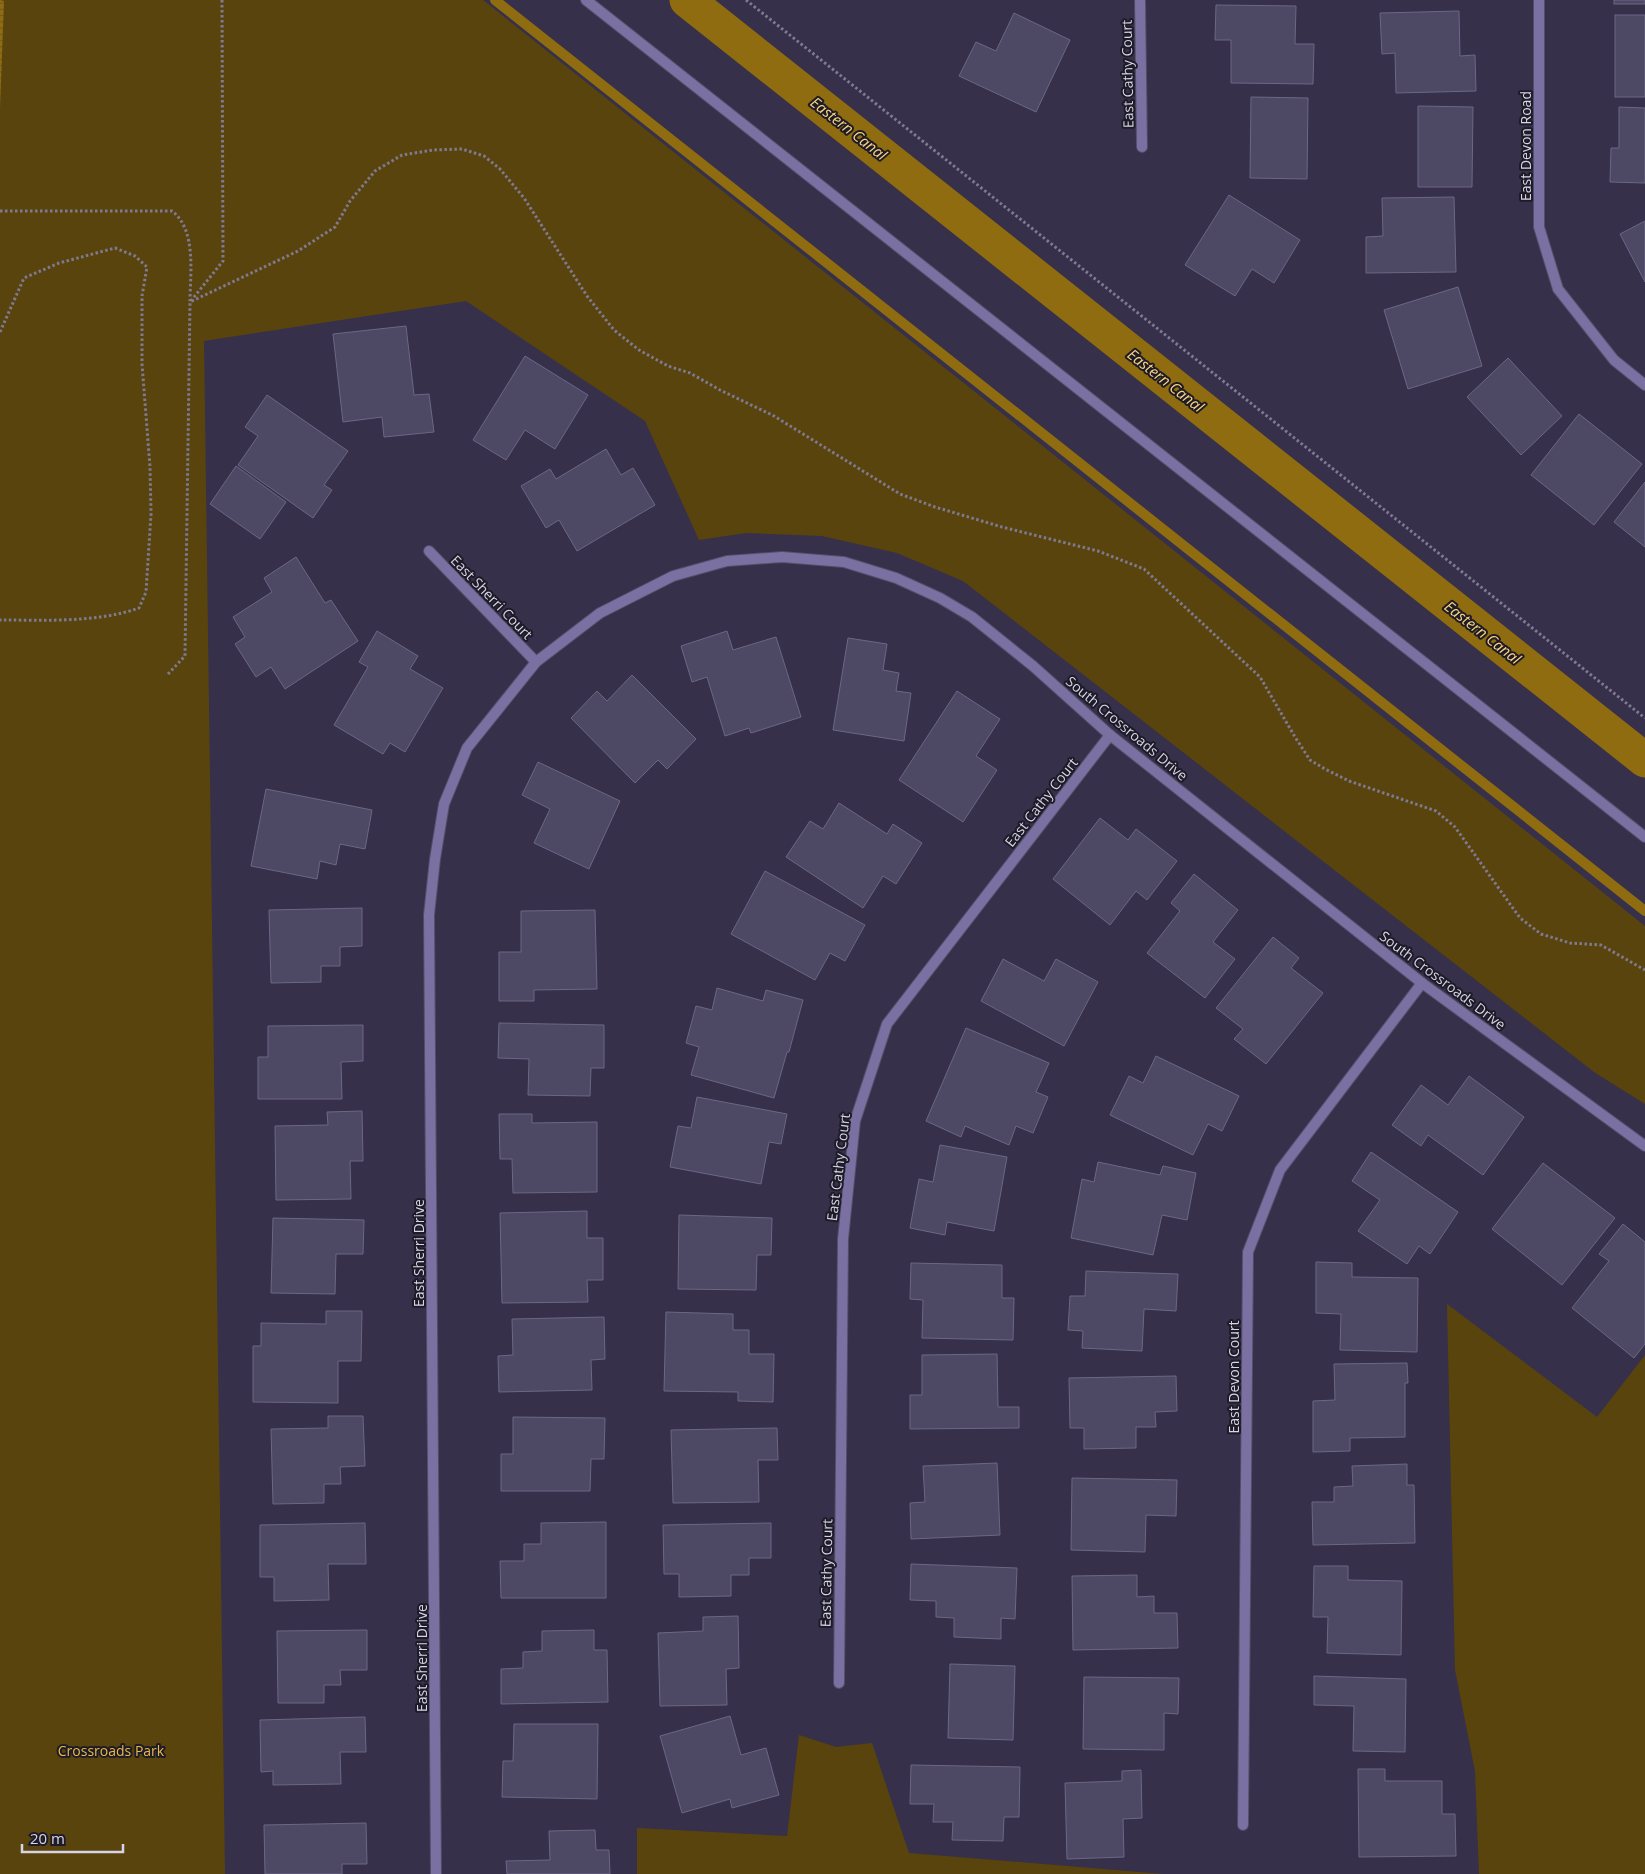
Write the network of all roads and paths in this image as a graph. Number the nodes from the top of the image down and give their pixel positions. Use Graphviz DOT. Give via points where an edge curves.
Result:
graph roads {
  1 [pos="222,0"];
  2 [pos="586,0"];
  3 [pos="746,0"];
  4 [pos="1140,0"];
  5 [pos="1539,0"];
  6 [pos="1142,147"];
  7 [pos="0,211"];
  8 [pos="190,302"];
  9 [pos="0,332"];
  10 [pos="1645,385"];
  11 [pos="430,551"];
  12 [pos="0,620"];
  13 [pos="536,662"];
  14 [pos="168,674"];
  15 [pos="1645,718"];
  16 [pos="1110,735"];
  17 [pos="1645,836"];
  18 [pos="1645,970"];
  19 [pos="1422,984"];
  20 [pos="1645,1146"];
  21 [pos="839,1683"];
  22 [pos="1243,1825"];
  23 [pos="436,1874"];
  1 -- 8 [label="path" via="223,261"];
  2 -- 17 [label="street"];
  3 -- 15 [label="path"];
  4 -- 6 [label="street, East Cathy Court"];
  5 -- 10 [label="street, East Devon Road" via="1539,227 1558,289 1614,360"];
  7 -- 8 [label="path" via="172,211 180,217 187,234"];
  8 -- 14 [label="path" via="185,656"];
  8 -- 18 [label="path" via="298,252 335,227 350,201 375,171 402,155 462,149 484,156 500,169 524,198 614,330 639,350 774,416 900,494 1002,527 1098,551 1144,569 1260,677 1310,760 1349,781 1436,811 1455,827 1520,918 1541,934 1570,943 1601,945"];
  9 -- 12 [label="path" via="24,278 59,263 114,248 135,256 147,267 142,296 142,364 151,514 146,592 139,608 120,614"];
  11 -- 13 [label="street, East Sherri Court"];
  13 -- 16 [label="street, South Crossroads Drive" via="600,613 673,576 728,561 782,557 844,562 896,578 972,617"];
  13 -- 23 [label="street, East Sherri Drive" via="467,748 444,804 430,906"];
  16 -- 19 [label="street, South Crossroads Drive"];
  16 -- 21 [label="street, East Cathy Court" via="887,1024 855,1121 843,1239"];
  19 -- 20 [label="street, South Crossroads Drive"];
  19 -- 22 [label="street, East Devon Court" via="1280,1170 1248,1252"];
}
